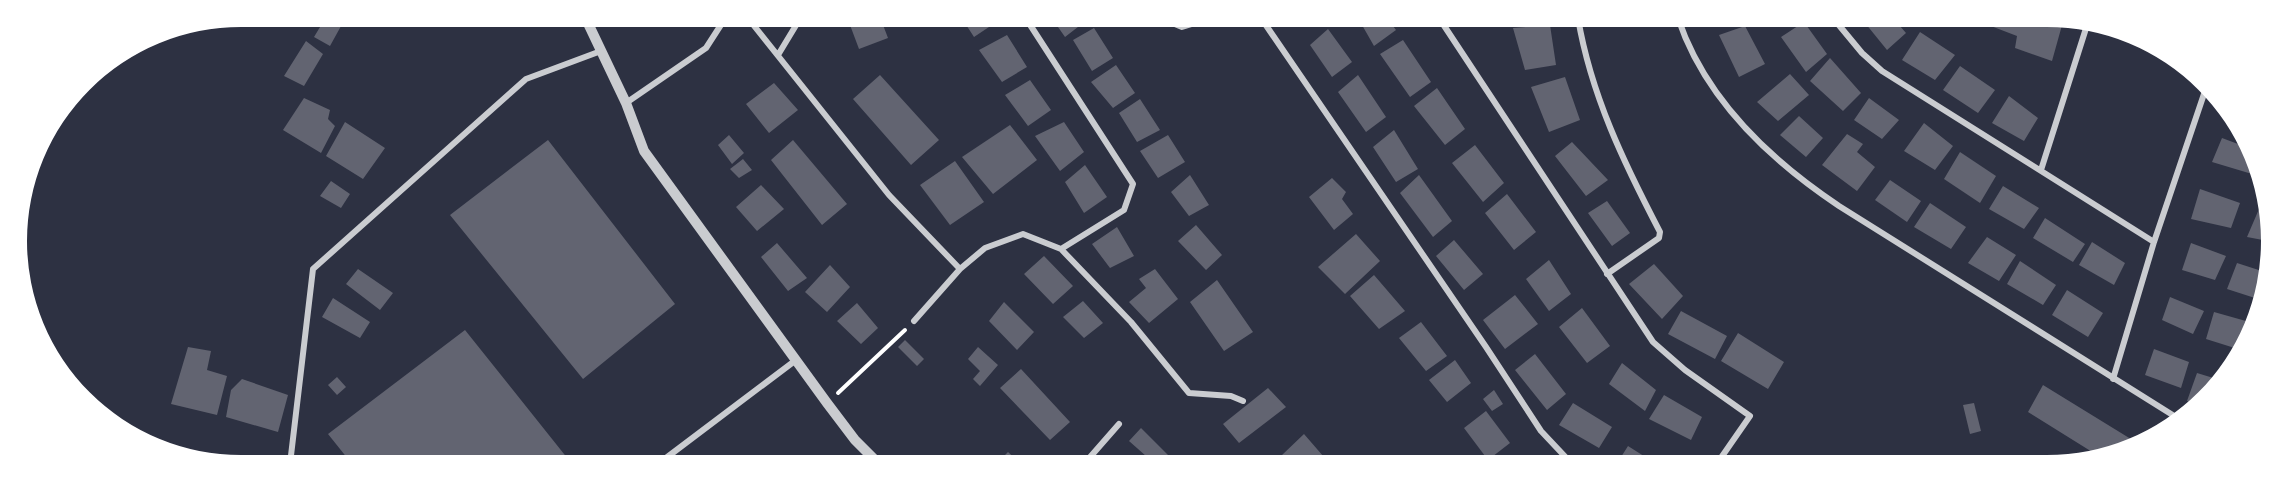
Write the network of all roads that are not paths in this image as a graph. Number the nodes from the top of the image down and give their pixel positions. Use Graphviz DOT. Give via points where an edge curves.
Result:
graph roads {
  1 [pos="590,27"];
  2 [pos="720,27"];
  3 [pos="755,27"];
  4 [pos="795,27"];
  5 [pos="1031,27"];
  6 [pos="1267,27"];
  7 [pos="1445,27"];
  8 [pos="1580,27"];
  9 [pos="1682,27"];
  10 [pos="1840,27"];
  11 [pos="2085,30"];
  12 [pos="601,51"];
  13 [pos="778,55"];
  14 [pos="2203,95"];
  15 [pos="626,103"];
  16 [pos="2041,170"];
  17 [pos="2154,242"];
  18 [pos="1061,249"];
  19 [pos="960,269"];
  20 [pos="1607,274"];
  21 [pos="914,321"];
  22 [pos="796,360"];
  23 [pos="2113,379"];
  24 [pos="1243,401"];
  25 [pos="2172,415"];
  26 [pos="1119,424"];
  27 [pos="291,455"];
  28 [pos="670,455"];
  29 [pos="870,455"];
  30 [pos="1092,455"];
  31 [pos="1564,455"];
  32 [pos="1723,455"];
  1 -- 12 [label="street"];
  2 -- 15 [label="street" via="706,48"];
  3 -- 13 [label="street"];
  4 -- 13 [label="street"];
  5 -- 18 [label="street" via="1133,184 1124,210"];
  6 -- 31 [label="street" via="1541,431"];
  7 -- 20 [label="street"];
  8 -- 20 [label="street" via="1606,120 1660,232 1659,238"];
  9 -- 23 [label="street" via="1722,99 1787,169"];
  10 -- 16 [label="street" via="1882,70"];
  11 -- 16 [label="street"];
  12 -- 15 [label="street"];
  12 -- 27 [label="street" via="526,79 313,268"];
  13 -- 19 [label="street" via="889,195"];
  14 -- 17 [label="street"];
  15 -- 22 [label="street" via="644,151"];
  16 -- 17 [label="street"];
  17 -- 23 [label="street"];
  18 -- 19 [label="street" via="1023,234 985,248"];
  18 -- 24 [label="street" via="1131,322 1189,393 1231,396"];
  19 -- 21 [label="street"];
  20 -- 32 [label="street" via="1653,342 1750,416"];
  22 -- 28 [label="street"];
  22 -- 29 [label="street"];
  23 -- 25 [label="street"];
  26 -- 30 [label="street"];
}
